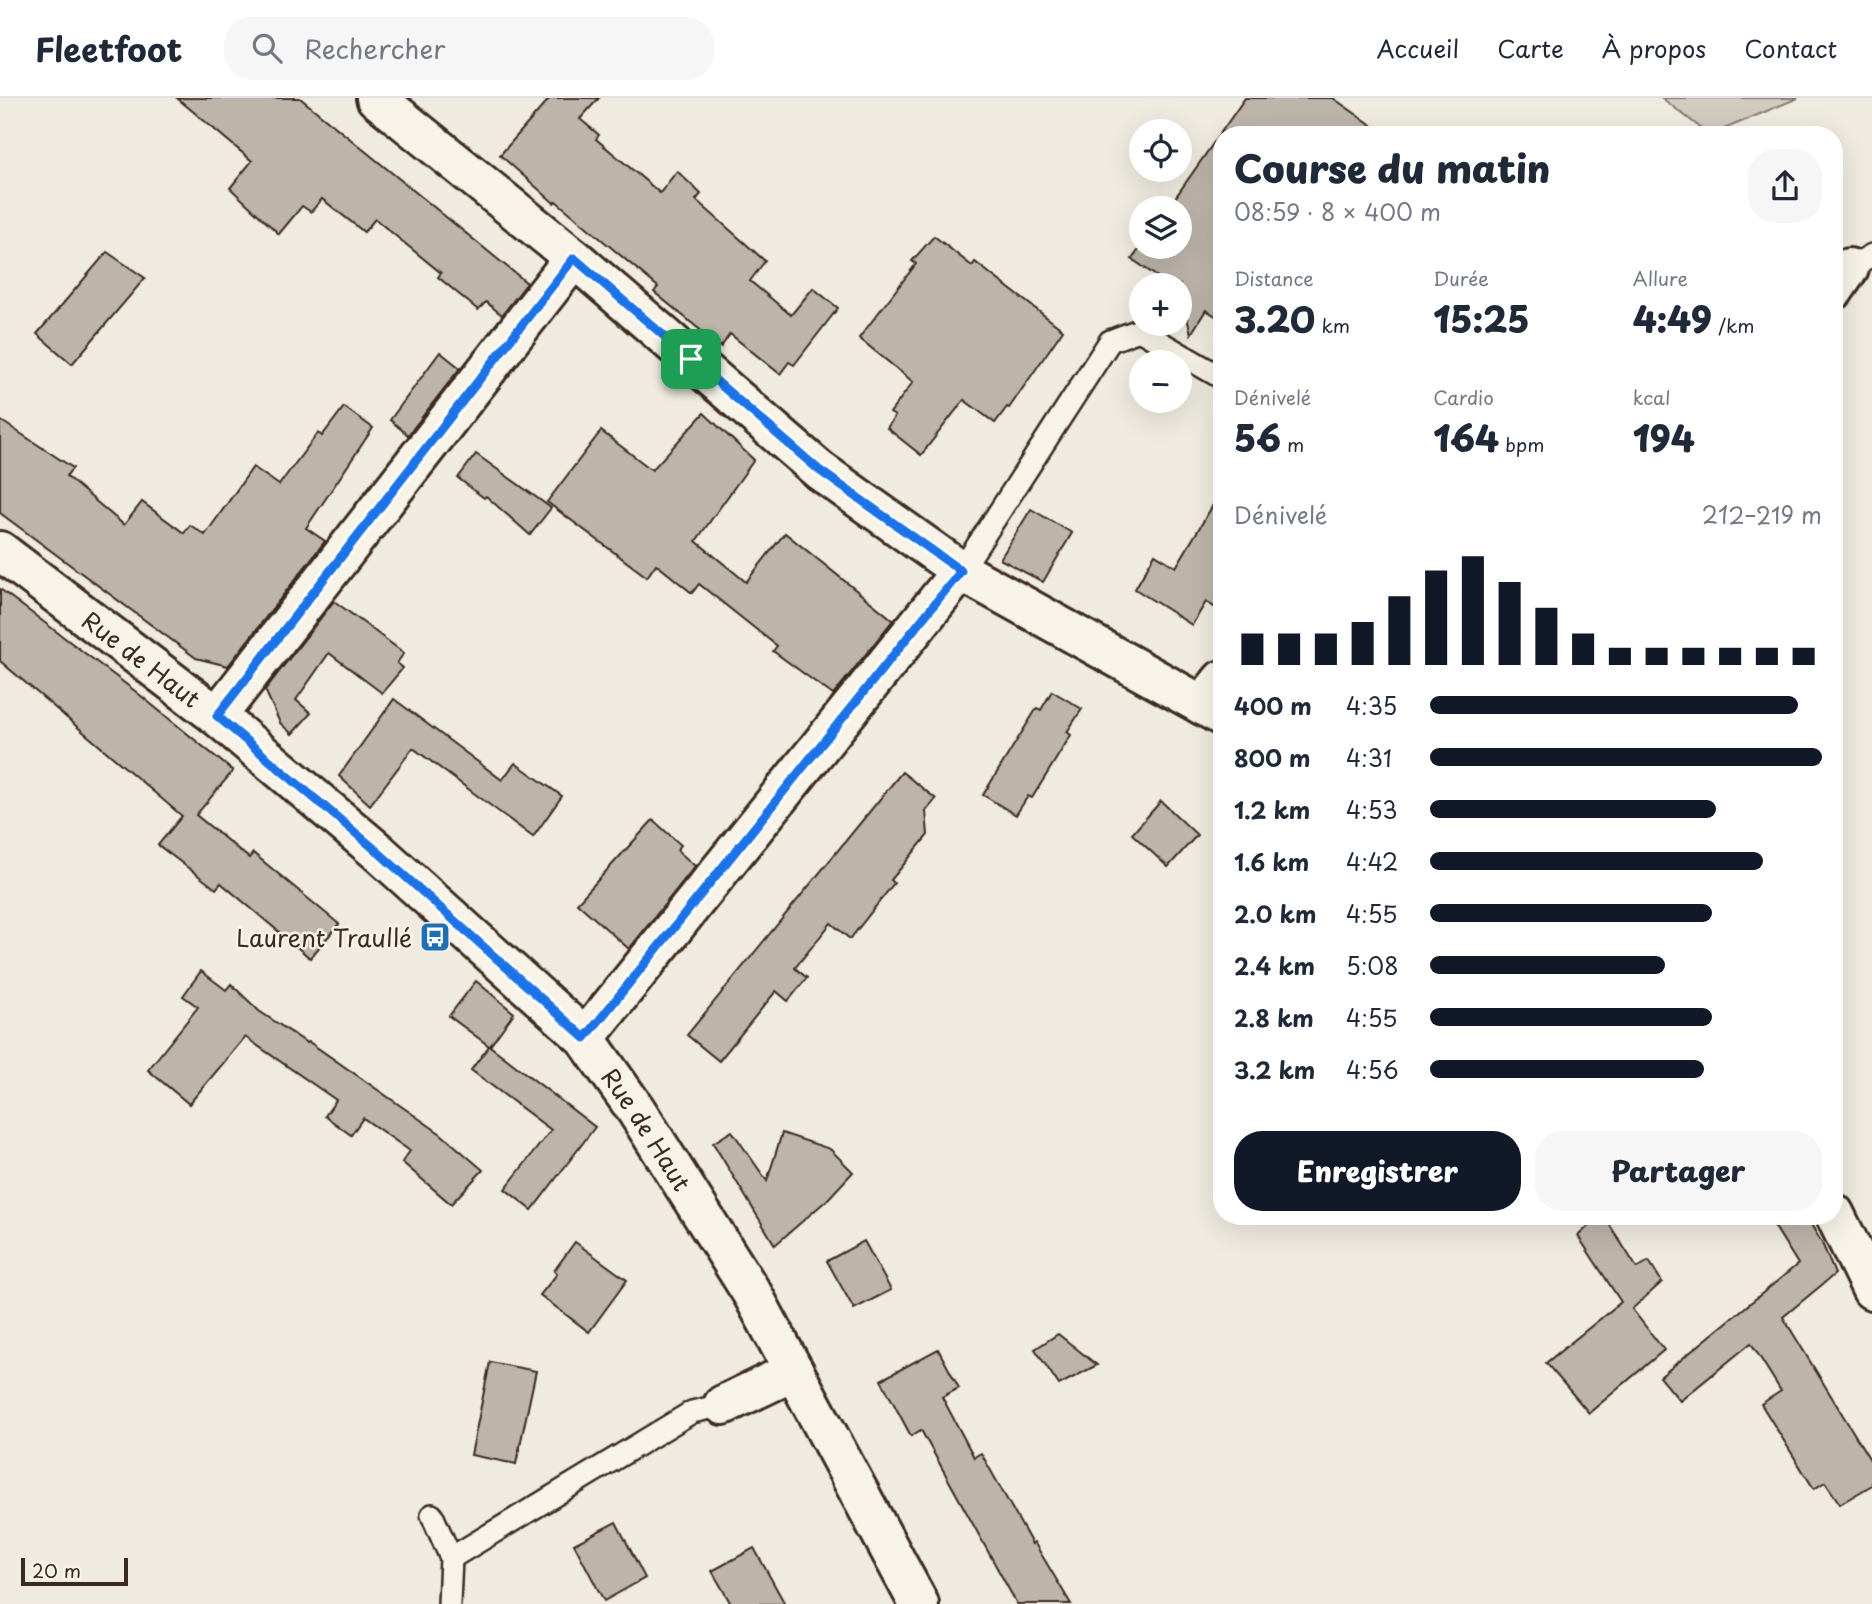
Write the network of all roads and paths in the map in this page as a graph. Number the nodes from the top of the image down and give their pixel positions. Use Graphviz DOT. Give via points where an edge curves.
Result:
graph roads {
  1 [pos="376,98"];
  2 [pos="574,258"];
  3 [pos="1213,373"];
  4 [pos="0,551"];
  5 [pos="961,571"];
  6 [pos="1213,699"];
  7 [pos="217,716"];
  8 [pos="585,1038"];
  9 [pos="1840,1225"];
  10 [pos="1872,1290"];
  11 [pos="794,1371"];
  12 [pos="723,1405"];
  13 [pos="432,1515"];
  14 [pos="451,1558"];
  15 [pos="449,1604"];
  16 [pos="919,1604"];
  1 -- 2 [label="street"];
  2 -- 5 [label="street" via="819,470"];
  2 -- 7 [label="street"];
  3 -- 5 [label="lane" via="1139,330 1110,341"];
  4 -- 7 [label="street, Rue de Haut"];
  5 -- 6 [label="street"];
  5 -- 8 [label="street"];
  7 -- 8 [label="street, Rue de Haut" via="377,851"];
  8 -- 11 [label="street, Rue de Haut" via="754,1295"];
  9 -- 10 [label="street"];
  11 -- 12 [label="street"];
  11 -- 16 [label="street, Rue de Haut"];
  12 -- 14 [label="lane" via="692,1412"];
  13 -- 14 [label="lane"];
  14 -- 15 [label="lane"];
}
